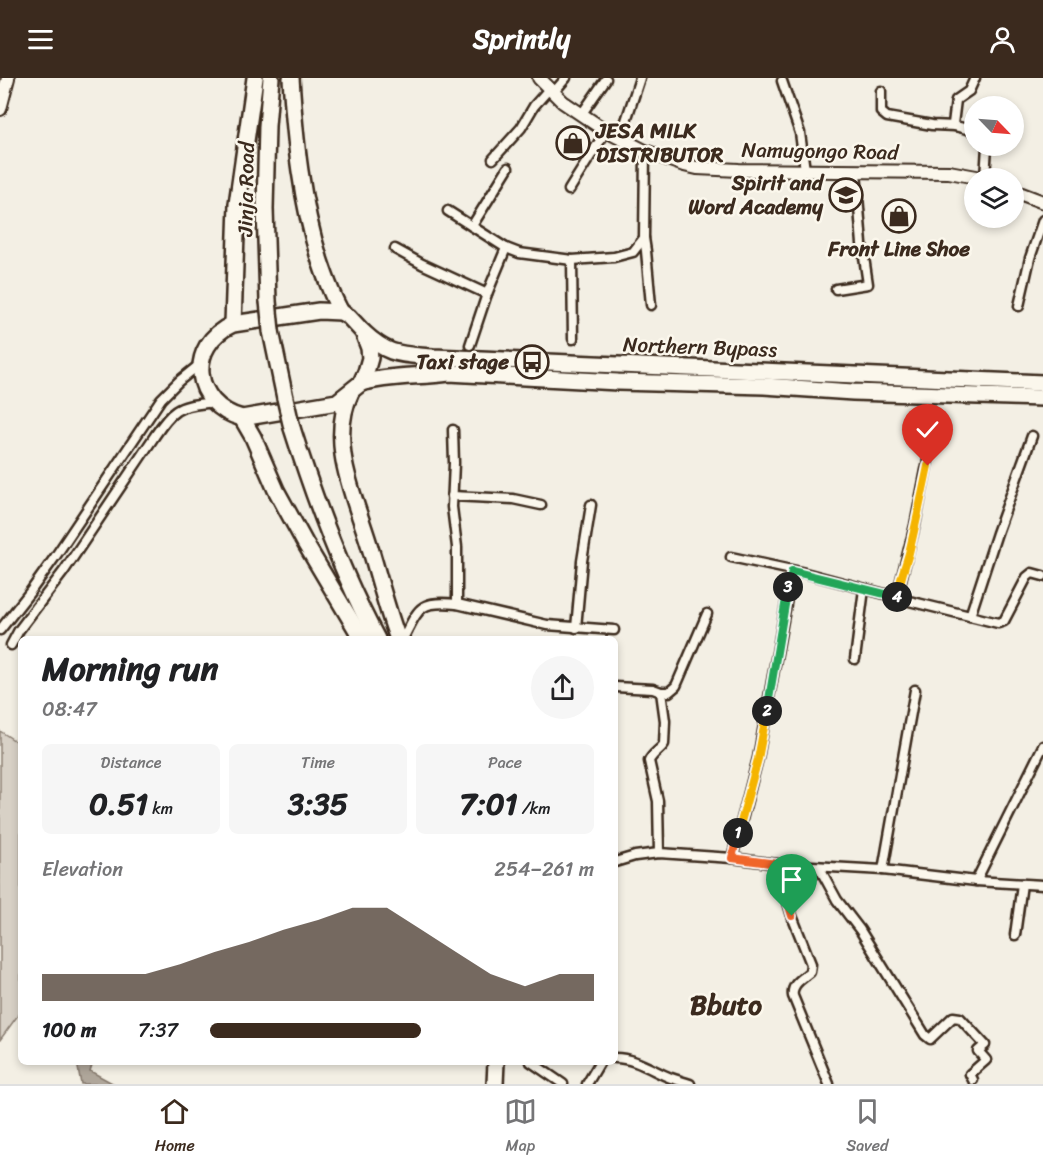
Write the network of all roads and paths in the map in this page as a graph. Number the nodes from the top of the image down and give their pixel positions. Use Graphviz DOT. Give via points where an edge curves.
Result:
graph roads {
  1 [pos="8,78"];
  2 [pos="255,78"];
  3 [pos="271,78"];
  4 [pos="291,78"];
  5 [pos="539,78"];
  6 [pos="566,78"];
  7 [pos="640,78"];
  8 [pos="975,78"];
  9 [pos="606,79"];
  10 [pos="782,81"];
  11 [pos="551,91"];
  12 [pos="882,91"];
  13 [pos="0,110"];
  14 [pos="581,114"];
  15 [pos="955,126"];
  16 [pos="964,128"];
  17 [pos="606,131"];
  18 [pos="620,139"];
  19 [pos="645,151"];
  20 [pos="494,159"];
  21 [pos="508,168"];
  22 [pos="805,170"];
  23 [pos="856,172"];
  24 [pos="964,175"];
  25 [pos="569,190"];
  26 [pos="1024,195"];
  27 [pos="1043,202"];
  28 [pos="448,211"];
  29 [pos="1043,220"];
  30 [pos="472,226"];
  31 [pos="644,238"];
  32 [pos="506,248"];
  33 [pos="395,249"];
  34 [pos="572,260"];
  35 [pos="836,289"];
  36 [pos="487,294"];
  37 [pos="651,305"];
  38 [pos="1019,306"];
  39 [pos="341,312"];
  40 [pos="233,324"];
  41 [pos="363,332"];
  42 [pos="573,339"];
  43 [pos="470,345"];
  44 [pos="200,364"];
  45 [pos="1043,383"];
  46 [pos="357,386"];
  47 [pos="1043,398"];
  48 [pos="214,402"];
  49 [pos="242,418"];
  50 [pos="935,425"];
  51 [pos="453,430"];
  52 [pos="1032,436"];
  53 [pos="452,496"];
  54 [pos="541,505"];
  55 [pos="591,505"];
  56 [pos="731,558"];
  57 [pos="792,571"];
  58 [pos="1043,576"];
  59 [pos="864,589"];
  60 [pos="900,598"];
  61 [pos="457,604"];
  62 [pos="707,614"];
  63 [pos="970,616"];
  64 [pos="576,628"];
  65 [pos="0,630"];
  66 [pos="614,630"];
  67 [pos="360,636"];
  68 [pos="375,636"];
  69 [pos="397,636"];
  70 [pos="405,636"];
  71 [pos="10,645"];
  72 [pos="855,659"];
  73 [pos="618,687"];
  74 [pos="915,690"];
  75 [pos="661,692"];
  76 [pos="1043,746"];
  77 [pos="659,853"];
  78 [pos="732,858"];
  79 [pos="618,861"];
  80 [pos="777,864"];
  81 [pos="819,867"];
  82 [pos="883,870"];
  83 [pos="976,881"];
  84 [pos="1022,884"];
  85 [pos="1043,885"];
  86 [pos="1015,935"];
  87 [pos="618,1058"];
  88 [pos="496,1065"];
  89 [pos="535,1065"];
  90 [pos="598,1065"];
  91 [pos="973,1080"];
  92 [pos="495,1084"];
  93 [pos="563,1084"];
  94 [pos="586,1084"];
  95 [pos="690,1084"];
  96 [pos="829,1084"];
  1 -- 13 [label="main road"];
  2 -- 40 [label="highway" via="237,204"];
  3 -- 68 [label="highway, Jinja Road, bridge" via="265,209 272,331 292,428 307,476"];
  4 -- 39 [label="highway" via="298,163 308,220 331,295"];
  5 -- 11 [label="main road, Namugongo Road"];
  6 -- 11 [label="street"];
  7 -- 18 [label="street"];
  8 -- 15 [label="street" via="969,91 956,100"];
  9 -- 14 [label="street"];
  10 -- 22 [label="street" via="800,133"];
  11 -- 14 [label="main road, Namugongo Road"];
  11 -- 20 [label="street" via="534,106"];
  12 -- 15 [label="street" via="881,112 887,117"];
  14 -- 17 [label="main road, Namugongo Road"];
  15 -- 16 [label="street"];
  17 -- 18 [label="main road, Namugongo Road"];
  17 -- 25 [label="street"];
  18 -- 19 [label="main road, Namugongo Road"];
  19 -- 22 [label="main road, Namugongo Road" via="697,168"];
  19 -- 31 [label="street"];
  21 -- 30 [label="street"];
  22 -- 23 [label="main road, Namugongo Road"];
  23 -- 24 [label="main road, Namugongo Road"];
  23 -- 35 [label="street" via="868,284"];
  26 -- 27 [label="main road"];
  28 -- 30 [label="street"];
  29 -- 38 [label="street"];
  30 -- 32 [label="street"];
  31 -- 34 [label="street" via="633,252"];
  31 -- 37 [label="street"];
  32 -- 34 [label="street"];
  32 -- 36 [label="street"];
  33 -- 36 [label="street"];
  34 -- 42 [label="street"];
  36 -- 43 [label="street"];
  39 -- 40 [label="highway" via="320,310"];
  39 -- 41 [label="highway"];
  40 -- 44 [label="highway" via="207,344"];
  41 -- 45 [label="highway, Northern Bypass" via="387,351 422,356"];
  41 -- 46 [label="highway" via="370,358"];
  44 -- 48 [label="highway" via="201,381"];
  44 -- 65 [label="street" via="161,399 55,557"];
  46 -- 47 [label="highway, Northern Bypass" via="381,379 449,373"];
  46 -- 49 [label="highway" via="337,402"];
  46 -- 69 [label="highway" via="345,404 342,418 346,471"];
  48 -- 49 [label="highway"];
  48 -- 71 [label="street" via="183,408 166,420"];
  49 -- 67 [label="highway" via="285,508"];
  50 -- 60 [label="street"];
  51 -- 53 [label="street"];
  52 -- 63 [label="street"];
  53 -- 54 [label="street" via="513,499"];
  53 -- 61 [label="street"];
  55 -- 64 [label="street"];
  56 -- 57 [label="street"];
  57 -- 59 [label="street"];
  57 -- 78 [label="street" via="758,759"];
  58 -- 63 [label="street" via="1027,576 1004,621"];
  59 -- 60 [label="street"];
  59 -- 72 [label="street"];
  60 -- 63 [label="street"];
  61 -- 64 [label="street"];
  61 -- 70 [label="street" via="428,604 421,608"];
  62 -- 75 [label="street" via="676,686"];
  64 -- 66 [label="street"];
  73 -- 75 [label="street"];
  74 -- 82 [label="street"];
  75 -- 77 [label="street" via="664,744 649,761 658,801"];
  76 -- 83 [label="street"];
  77 -- 78 [label="street"];
  77 -- 79 [label="street"];
  78 -- 80 [label="street"];
  80 -- 81 [label="street"];
  80 -- 96 [label="street" via="811,964 810,972 793,989 793,996"];
  81 -- 82 [label="street"];
  81 -- 91 [label="street" via="925,1035 930,1039 953,1017 960,1018 985,1045 978,1051 986,1060 970,1074"];
  82 -- 83 [label="street"];
  83 -- 84 [label="street"];
  84 -- 85 [label="street"];
  84 -- 86 [label="street"];
  87 -- 95 [label="street"];
  88 -- 92 [label="highway"];
  89 -- 93 [label="street"];
  90 -- 94 [label="street"];
}
